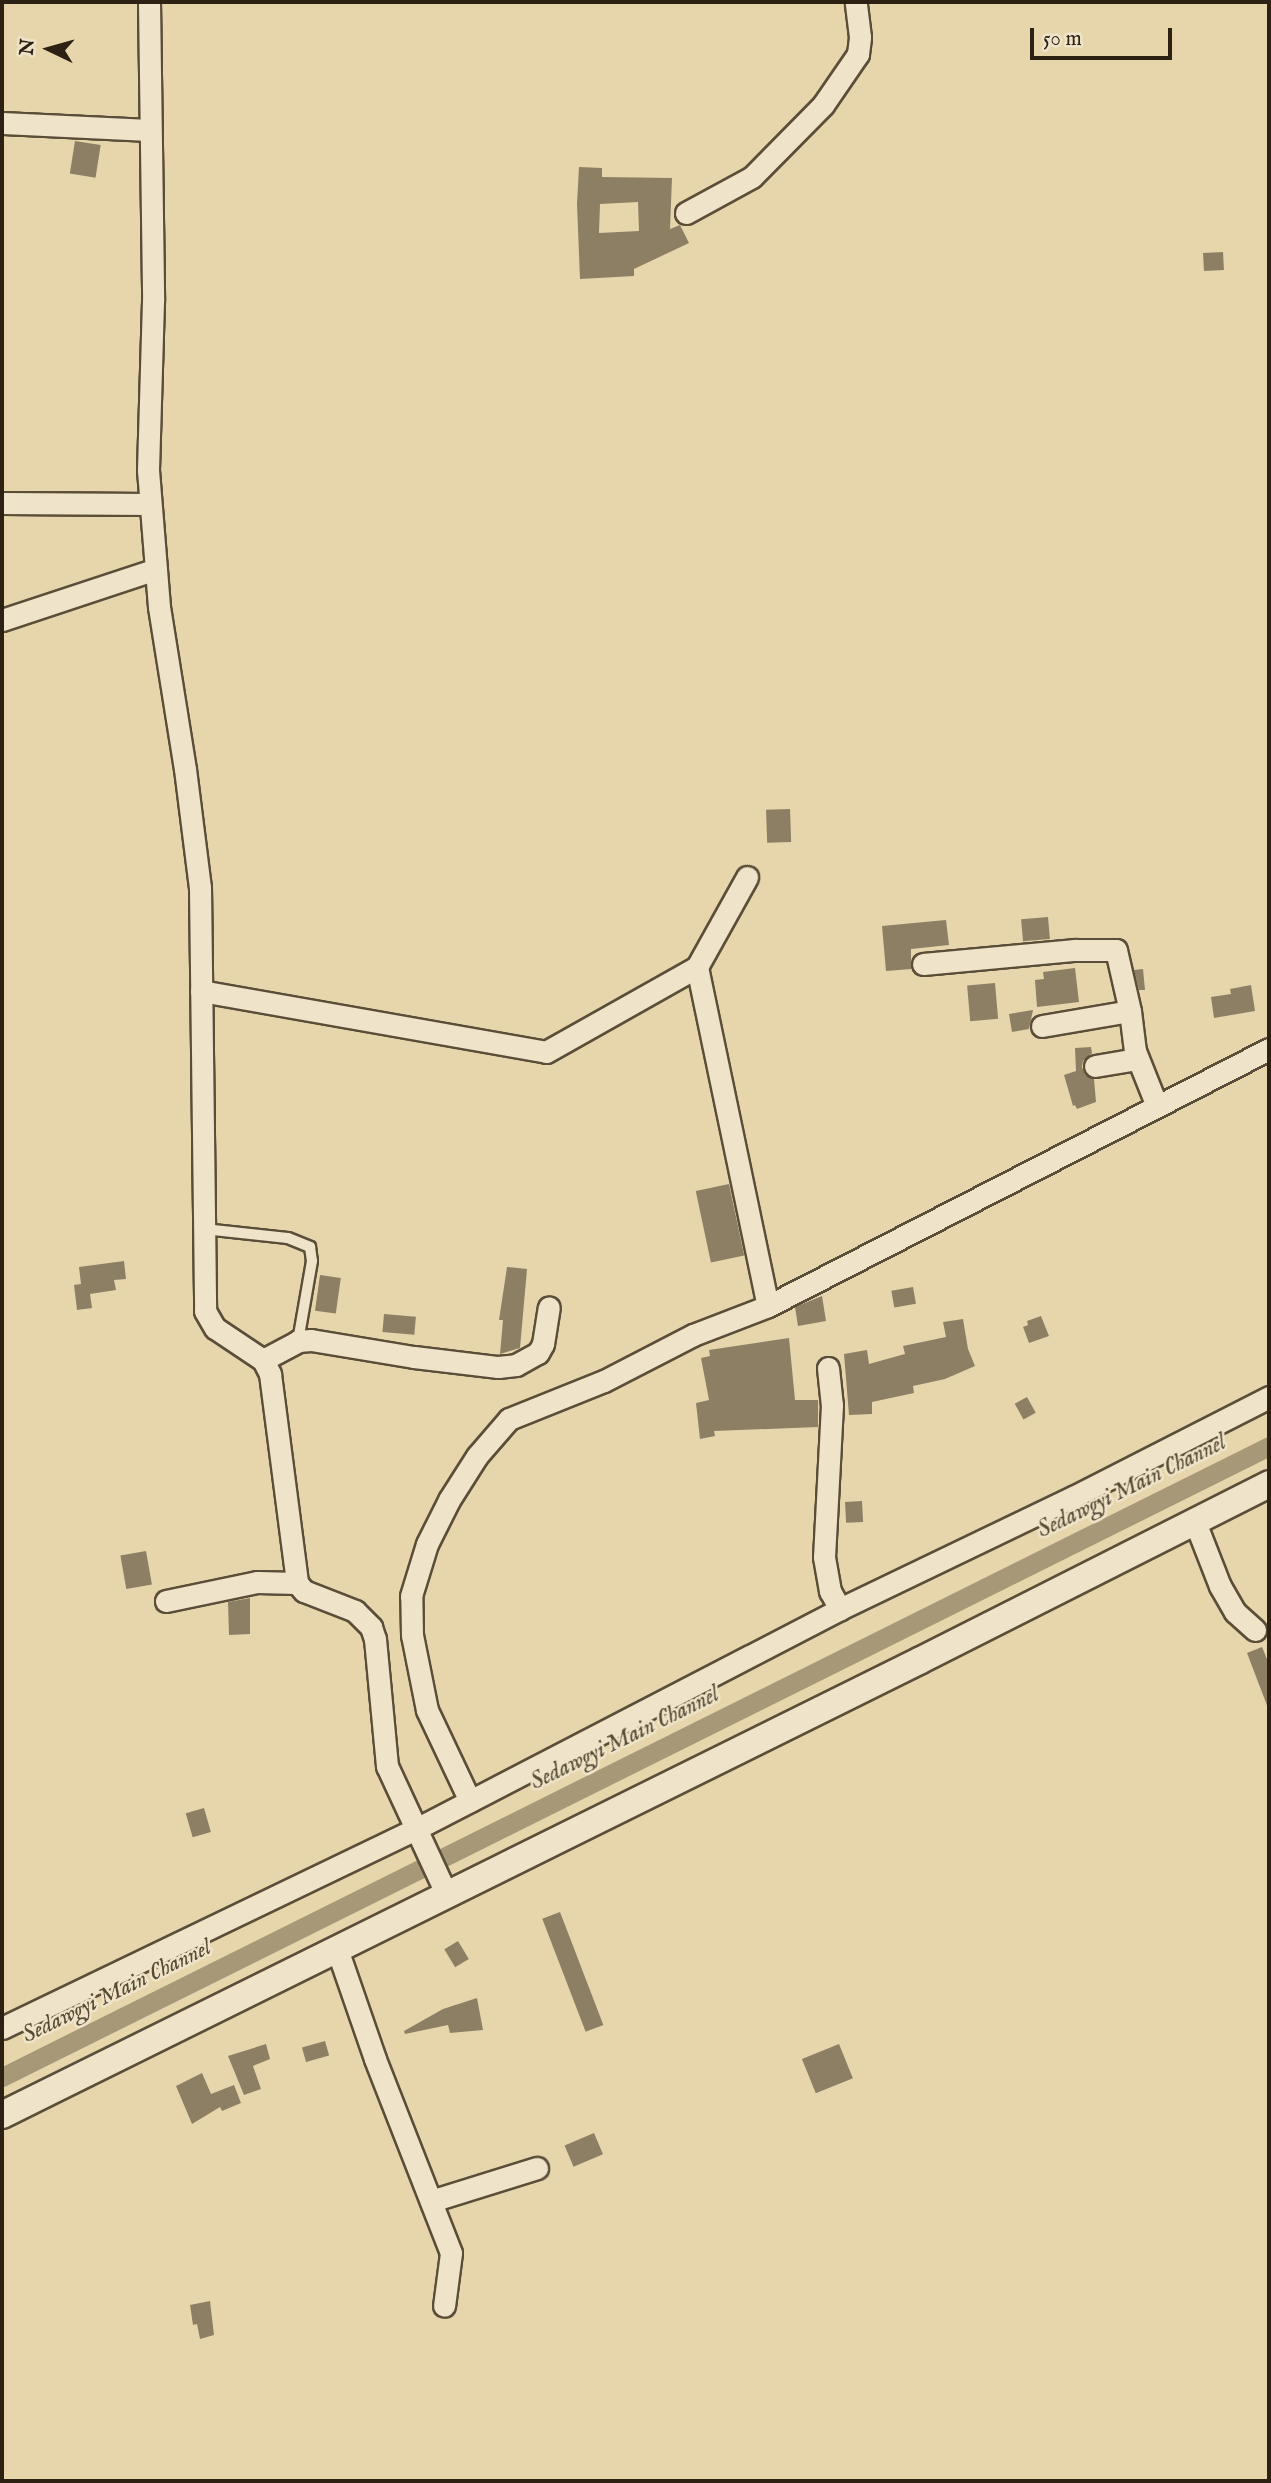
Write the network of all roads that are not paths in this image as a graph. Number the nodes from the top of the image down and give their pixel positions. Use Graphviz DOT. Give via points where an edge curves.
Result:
graph roads {
  1 [pos="149,2"];
  2 [pos="856,2"];
  3 [pos="2,123"];
  4 [pos="149,130"];
  5 [pos="687,213"];
  6 [pos="2,503"];
  7 [pos="150,504"];
  8 [pos="156,569"];
  9 [pos="2,620"];
  10 [pos="747,877"];
  11 [pos="923,964"];
  12 [pos="697,967"];
  13 [pos="201,991"];
  14 [pos="1130,1011"];
  15 [pos="1042,1026"];
  16 [pos="1269,1049"];
  17 [pos="1137,1059"];
  18 [pos="1095,1066"];
  19 [pos="1157,1106"];
  20 [pos="204,1229"];
  21 [pos="768,1306"];
  22 [pos="549,1307"];
  23 [pos="298,1341"];
  24 [pos="263,1360"];
  25 [pos="828,1368"];
  26 [pos="1269,1397"];
  27 [pos="1269,1484"];
  28 [pos="1195,1522"];
  29 [pos="297,1583"];
  30 [pos="166,1601"];
  31 [pos="840,1609"];
  32 [pos="1255,1630"];
  33 [pos="470,1801"];
  34 [pos="418,1834"];
  35 [pos="445,1891"];
  36 [pos="337,1949"];
  37 [pos="2,2028"];
  38 [pos="2,2115"];
  39 [pos="537,2168"];
  40 [pos="432,2201"];
  41 [pos="444,2306"];
  1 -- 4 [label="street"];
  2 -- 5 [label="street" via="858,54 823,105 752,177"];
  3 -- 4 [label="street"];
  4 -- 7 [label="street" via="153,301"];
  6 -- 7 [label="street"];
  7 -- 8 [label="street"];
  8 -- 9 [label="street"];
  8 -- 13 [label="street" via="200,887"];
  10 -- 12 [label="street"];
  11 -- 14 [label="street" via="1116,950"];
  12 -- 13 [label="street" via="546,1052"];
  12 -- 21 [label="street"];
  13 -- 20 [label="street"];
  14 -- 15 [label="street"];
  14 -- 17 [label="street"];
  16 -- 19 [label="street"];
  17 -- 18 [label="street"];
  17 -- 19 [label="street"];
  19 -- 21 [label="street"];
  20 -- 23 [label="lane" via="288,1238 310,1247 312,1261"];
  20 -- 24 [label="street" via="206,1315 215,1328"];
  21 -- 33 [label="street" via="509,1419 477,1455 449,1500 427,1544 411,1597 412,1635 427,1710"];
  22 -- 23 [label="street" via="538,1353 516,1365 486,1366"];
  23 -- 24 [label="street"];
  24 -- 29 [label="street" via="275,1388"];
  25 -- 31 [label="street" via="832,1405 824,1557 830,1591"];
  26 -- 31 [label="street"];
  27 -- 28 [label="street"];
  28 -- 32 [label="street" via="1220,1586 1235,1612"];
  28 -- 35 [label="street"];
  29 -- 30 [label="street" via="257,1582"];
  29 -- 34 [label="street" via="304,1591 355,1611 371,1627 384,1754"];
  31 -- 33 [label="street"];
  33 -- 34 [label="street"];
  34 -- 35 [label="street"];
  34 -- 37 [label="street"];
  35 -- 36 [label="street"];
  36 -- 38 [label="street"];
  36 -- 40 [label="street"];
  39 -- 40 [label="street"];
  40 -- 41 [label="street" via="451,2253"];
}
